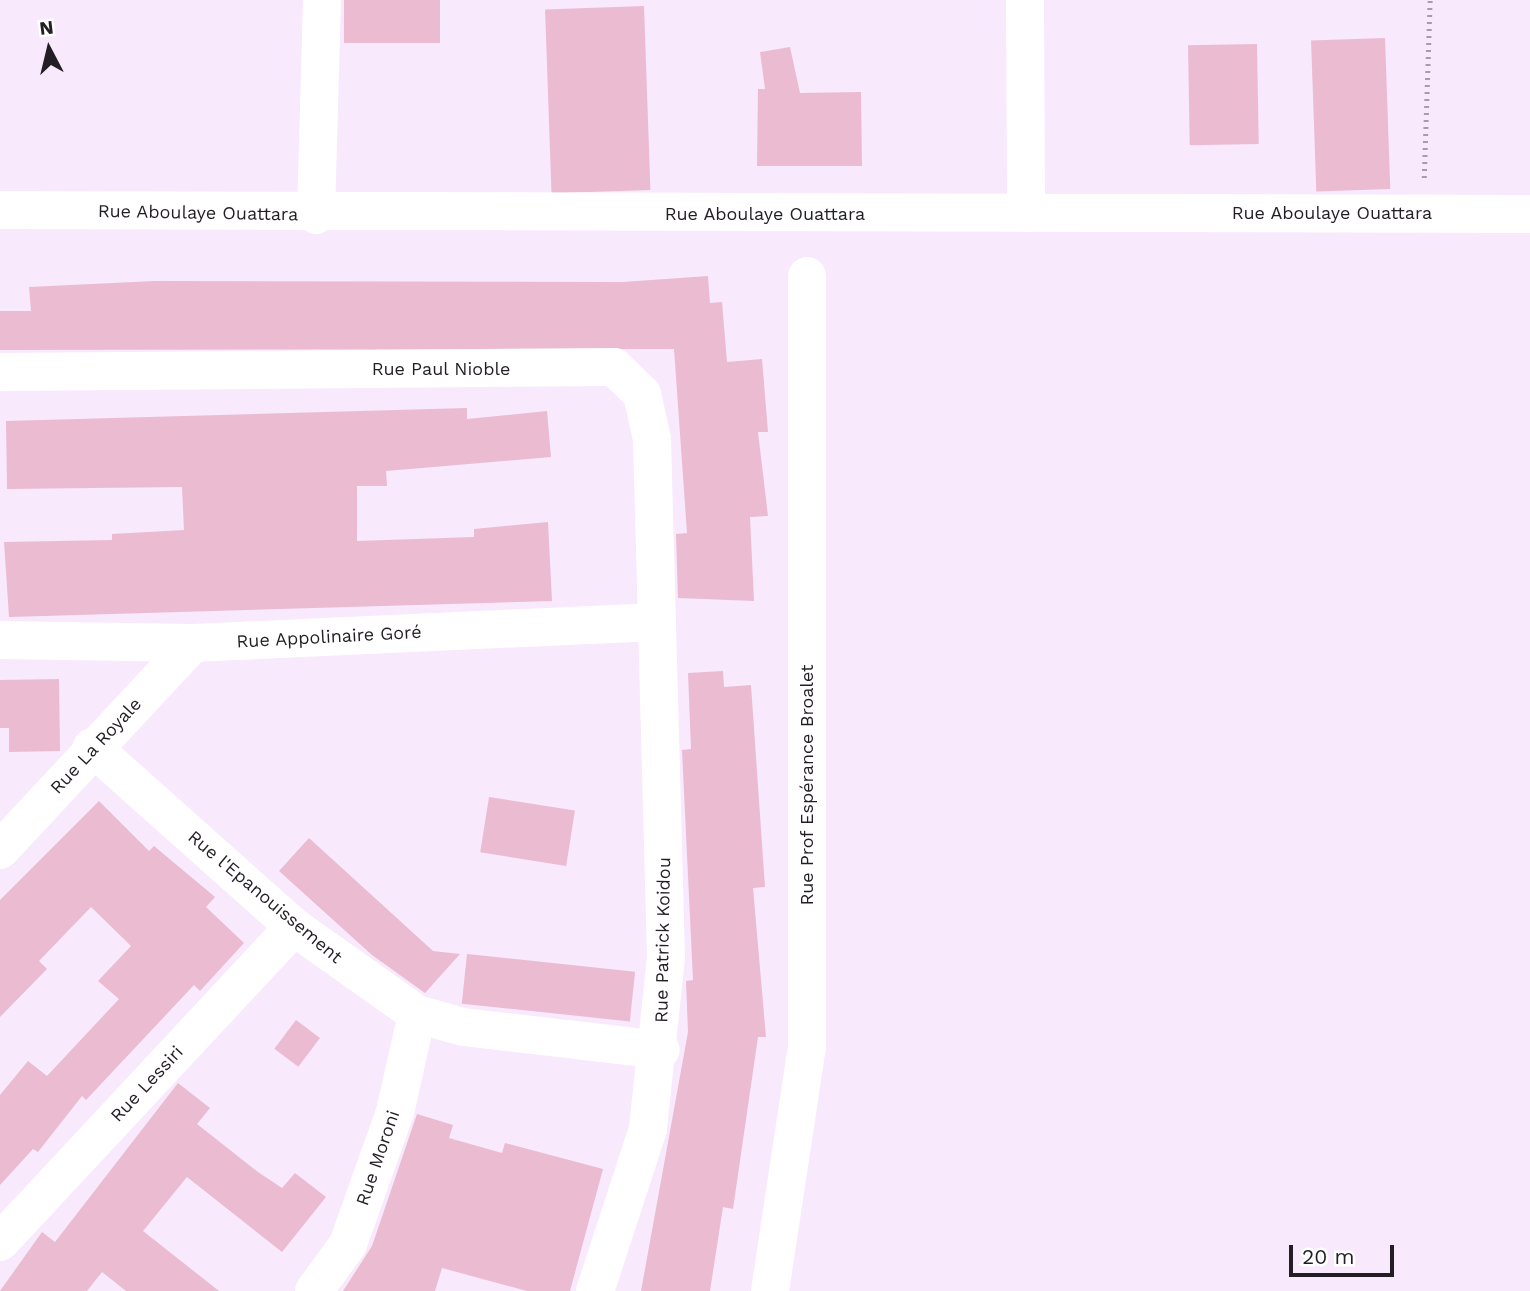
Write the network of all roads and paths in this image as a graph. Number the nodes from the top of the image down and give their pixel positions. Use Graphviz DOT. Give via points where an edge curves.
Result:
graph roads {
  1 [pos="322,0"];
  2 [pos="1025,0"];
  3 [pos="1430,0"];
  4 [pos="0,210"];
  5 [pos="1026,213"];
  6 [pos="1423,214"];
  7 [pos="1530,214"];
  8 [pos="316,215"];
  9 [pos="807,276"];
  10 [pos="0,372"];
  11 [pos="657,622"];
  12 [pos="0,640"];
  13 [pos="193,643"];
  14 [pos="92,747"];
  15 [pos="0,850"];
  16 [pos="294,927"];
  17 [pos="417,1014"];
  18 [pos="661,1049"];
  19 [pos="0,1242"];
  20 [pos="314,1291"];
  21 [pos="595,1291"];
  22 [pos="770,1291"];
  1 -- 8 [label="street"];
  2 -- 5 [label="street"];
  3 -- 6 [label="path"];
  4 -- 8 [label="street, Rue Aboulaye Ouattara"];
  5 -- 6 [label="street, Rue Aboulaye Ouattara"];
  5 -- 8 [label="street, Rue Aboulaye Ouattara"];
  6 -- 7 [label="street, Rue Aboulaye Ouattara"];
  9 -- 22 [label="street, Rue Prof Espérance Broalet" via="807,1047"];
  10 -- 11 [label="street, Rue Paul Nioble" via="614,367 642,394 652,439"];
  11 -- 13 [label="street, Rue Appolinaire Goré"];
  11 -- 18 [label="street, Rue Patrick Koidou" via="666,957"];
  12 -- 13 [label="street, Rue Appolinaire Goré"];
  13 -- 14 [label="street, Rue La Royale"];
  14 -- 15 [label="street, Rue La Royale"];
  14 -- 16 [label="street, Rue l'Epanouissement"];
  16 -- 17 [label="street, Rue l'Epanouissement"];
  16 -- 19 [label="street, Rue Lessiri"];
  17 -- 18 [label="street, Rue l'Epanouissement" via="463,1027"];
  17 -- 20 [label="street, Rue Moroni" via="395,1112 348,1244"];
  18 -- 21 [label="street, Rue Patrick Koidou" via="648,1129"];
}
